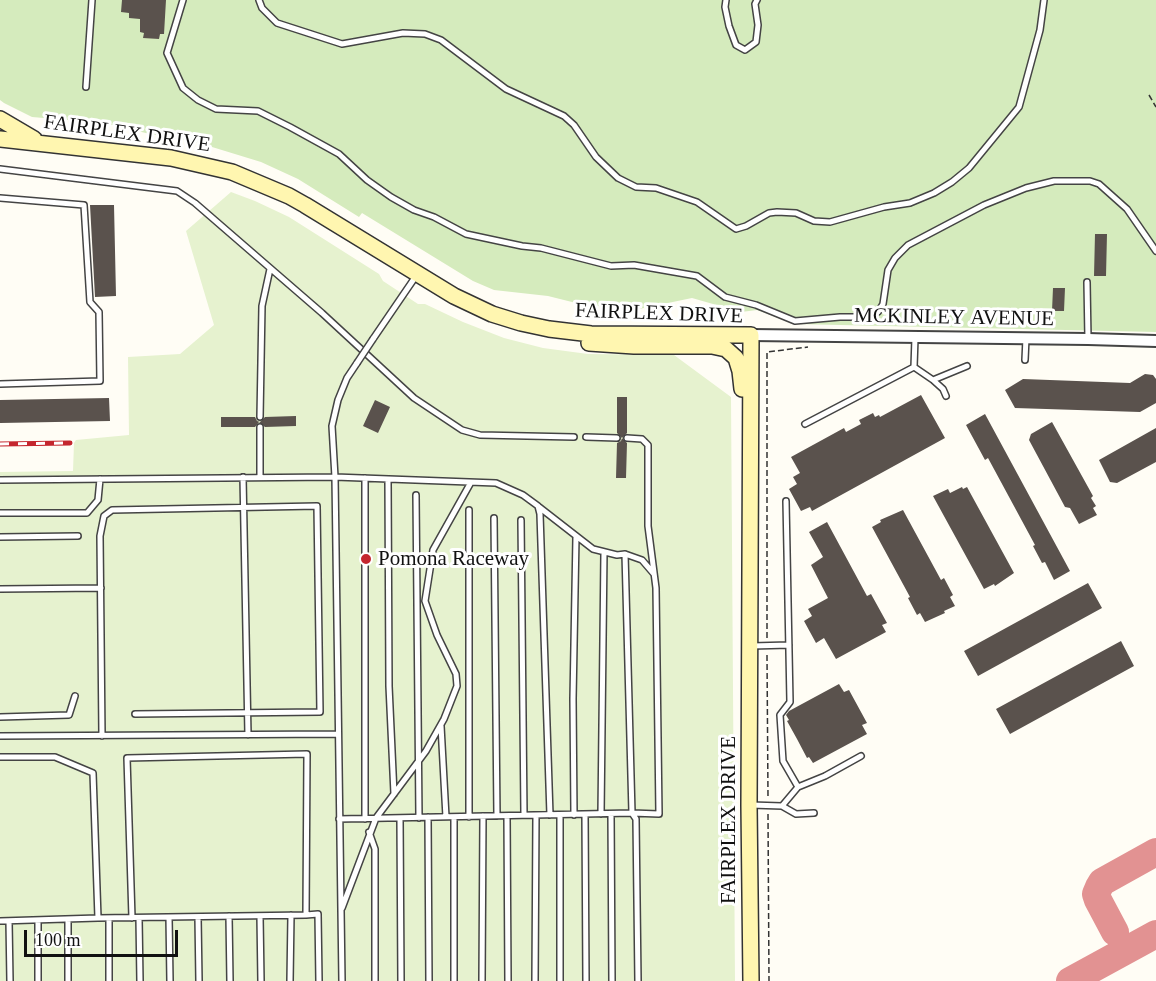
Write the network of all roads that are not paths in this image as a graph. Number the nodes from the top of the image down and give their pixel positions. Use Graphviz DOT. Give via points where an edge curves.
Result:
graph roads {
  1 [pos="92,0"];
  2 [pos="183,0"];
  3 [pos="259,0"];
  4 [pos="726,0"];
  5 [pos="757,0"];
  6 [pos="1044,0"];
  7 [pos="86,87"];
  8 [pos="0,119"];
  9 [pos="0,139"];
  10 [pos="40,142"];
  11 [pos="2,170"];
  12 [pos="0,198"];
  13 [pos="1156,251"];
  14 [pos="270,269"];
  15 [pos="417,275"];
  16 [pos="1087,282"];
  17 [pos="458,298"];
  18 [pos="751,335"];
  19 [pos="915,338"];
  20 [pos="1026,338"];
  21 [pos="1088,339"];
  22 [pos="1155,343"];
  23 [pos="1024,360"];
  24 [pos="967,366"];
  25 [pos="914,367"];
  26 [pos="933,380"];
  27 [pos="0,384"];
  28 [pos="946,396"];
  29 [pos="260,417"];
  30 [pos="805,424"];
  31 [pos="260,427"];
  32 [pos="574,437"];
  33 [pos="586,437"];
  34 [pos="617,438"];
  35 [pos="627,438"];
  36 [pos="750,448"];
  37 [pos="243,477"];
  38 [pos="260,477"];
  39 [pos="334,477"];
  40 [pos="365,478"];
  41 [pos="100,479"];
  42 [pos="388,479"];
  43 [pos="0,480"];
  44 [pos="470,484"];
  45 [pos="416,495"];
  46 [pos="786,501"];
  47 [pos="538,506"];
  48 [pos="244,508"];
  49 [pos="469,510"];
  50 [pos="0,513"];
  51 [pos="494,518"];
  52 [pos="521,520"];
  53 [pos="78,536"];
  54 [pos="0,537"];
  55 [pos="576,537"];
  56 [pos="604,552"];
  57 [pos="625,554"];
  58 [pos="655,575"];
  59 [pos="101,588"];
  60 [pos="0,590"];
  61 [pos="789,645"];
  62 [pos="749,646"];
  63 [pos="75,696"];
  64 [pos="247,712"];
  65 [pos="135,714"];
  66 [pos="0,717"];
  67 [pos="441,724"];
  68 [pos="338,734"];
  69 [pos="248,735"];
  70 [pos="0,736"];
  71 [pos="102,736"];
  72 [pos="861,756"];
  73 [pos="0,757"];
  74 [pos="418,762"];
  75 [pos="798,787"];
  76 [pos="394,794"];
  77 [pos="749,805"];
  78 [pos="782,806"];
  79 [pos="632,813"];
  80 [pos="814,813"];
  81 [pos="574,814"];
  82 [pos="585,814"];
  83 [pos="601,814"];
  84 [pos="611,814"];
  85 [pos="524,815"];
  86 [pos="536,815"];
  87 [pos="550,815"];
  88 [pos="560,815"];
  89 [pos="483,816"];
  90 [pos="497,816"];
  91 [pos="507,816"];
  92 [pos="446,817"];
  93 [pos="454,817"];
  94 [pos="470,817"];
  95 [pos="375,818"];
  96 [pos="400,818"];
  97 [pos="419,818"];
  98 [pos="428,818"];
  99 [pos="339,819"];
  100 [pos="365,819"];
  101 [pos="369,832"];
  102 [pos="341,912"];
  103 [pos="291,915"];
  104 [pos="306,915"];
  105 [pos="229,916"];
  106 [pos="260,916"];
  107 [pos="169,917"];
  108 [pos="198,917"];
  109 [pos="98,918"];
  110 [pos="108,918"];
  111 [pos="132,918"];
  112 [pos="139,918"];
  113 [pos="68,920"];
  114 [pos="0,921"];
  115 [pos="9,921"];
  116 [pos="38,921"];
  117 [pos="10,981"];
  118 [pos="38,981"];
  119 [pos="68,981"];
  120 [pos="109,981"];
  121 [pos="140,981"];
  122 [pos="170,981"];
  123 [pos="199,981"];
  124 [pos="230,981"];
  125 [pos="261,981"];
  126 [pos="291,981"];
  127 [pos="319,981"];
  128 [pos="342,981"];
  129 [pos="375,981"];
  130 [pos="402,981"];
  131 [pos="429,981"];
  132 [pos="454,981"];
  133 [pos="482,981"];
  134 [pos="508,981"];
  135 [pos="535,981"];
  136 [pos="561,981"];
  137 [pos="586,981"];
  138 [pos="612,981"];
  139 [pos="638,981"];
  140 [pos="751,981"];
  1 -- 7 [label="lane"];
  2 -- 13 [label="lane" via="167,53 183,88 198,100 216,109 258,111 290,127 339,154 391,197 466,234 611,266 697,276 725,297 786,319 871,316 883,304 888,270 908,245 984,205 1054,181 1099,184 1127,209"];
  3 -- 6 [label="lane" via="277,23 342,44 403,33 425,34 441,40 506,89 564,116 574,124 596,158 618,178 636,187 656,188 697,202 736,229 777,212 830,222 910,203 952,182 969,168 1019,106"];
  4 -- 5 [label="lane" via="736,45 745,50 756,42"];
  8 -- 10 [label="street"];
  9 -- 10 [label="street, FAIRPLEX DRIVE"];
  10 -- 15 [label="street, FAIRPLEX DRIVE" via="171,158 232,172 290,196"];
  11 -- 14 [label="lane" via="177,191"];
  12 -- 27 [label="lane" via="84,205 90,302 99,312 100,381"];
  14 -- 29 [label="lane" via="262,306"];
  14 -- 32 [label="lane" via="414,398 462,430 480,435"];
  15 -- 17 [label="street, FAIRPLEX DRIVE"];
  15 -- 39 [label="lane, bridge" via="342,389 332,426"];
  16 -- 21 [label="lane"];
  17 -- 18 [label="street, FAIRPLEX DRIVE" via="521,323 571,332"];
  17 -- 36 [label="street" via="472,312 571,342 726,348 741,371"];
  18 -- 19 [label="street, MCKINLEY AVENUE"];
  18 -- 36 [label="street, FAIRPLEX DRIVE"];
  19 -- 20 [label="street, MCKINLEY AVENUE"];
  19 -- 25 [label="lane"];
  20 -- 21 [label="street, MCKINLEY AVENUE"];
  20 -- 23 [label="lane"];
  21 -- 22 [label="street, MCKINLEY AVENUE"];
  24 -- 26 [label="lane"];
  25 -- 26 [label="lane"];
  25 -- 30 [label="lane"];
  26 -- 28 [label="lane"];
  31 -- 38 [label="lane"];
  33 -- 34 [label="lane"];
  35 -- 58 [label="lane" via="642,439 648,445 648,526"];
  36 -- 62 [label="street, FAIRPLEX DRIVE"];
  37 -- 38 [label="lane"];
  37 -- 41 [label="lane"];
  37 -- 48 [label="lane"];
  38 -- 39 [label="lane"];
  39 -- 40 [label="lane"];
  39 -- 68 [label="lane"];
  40 -- 42 [label="lane"];
  40 -- 100 [label="lane"];
  41 -- 43 [label="lane"];
  41 -- 50 [label="lane" via="98,500 87,513"];
  42 -- 44 [label="lane"];
  42 -- 76 [label="lane"];
  44 -- 47 [label="lane" via="495,483"];
  44 -- 67 [label="lane" via="433,550 426,602 456,674 456,686"];
  45 -- 74 [label="lane"];
  46 -- 61 [label="lane"];
  47 -- 55 [label="lane"];
  47 -- 87 [label="lane"];
  48 -- 59 [label="lane" via="112,510 104,516 100,536"];
  48 -- 64 [label="lane"];
  48 -- 64 [label="lane" via="317,506 320,712"];
  49 -- 94 [label="lane"];
  51 -- 90 [label="lane"];
  52 -- 85 [label="lane"];
  53 -- 54 [label="lane"];
  55 -- 56 [label="lane"];
  55 -- 81 [label="lane"];
  56 -- 57 [label="lane"];
  56 -- 83 [label="lane"];
  57 -- 58 [label="lane" via="642,560"];
  57 -- 79 [label="lane"];
  58 -- 79 [label="lane" via="659,814"];
  59 -- 60 [label="lane"];
  59 -- 71 [label="lane"];
  61 -- 62 [label="lane"];
  61 -- 75 [label="lane" via="790,702 780,715 783,761"];
  62 -- 77 [label="street, FAIRPLEX DRIVE"];
  63 -- 66 [label="lane" via="69,715"];
  64 -- 65 [label="lane"];
  64 -- 69 [label="lane"];
  67 -- 74 [label="lane"];
  67 -- 92 [label="lane"];
  68 -- 69 [label="lane"];
  68 -- 99 [label="lane"];
  69 -- 71 [label="lane"];
  70 -- 71 [label="lane"];
  72 -- 75 [label="lane"];
  73 -- 109 [label="lane" via="55,757 93,773"];
  74 -- 76 [label="lane"];
  74 -- 97 [label="lane"];
  75 -- 78 [label="lane"];
  76 -- 95 [label="lane"];
  77 -- 78 [label="lane"];
  77 -- 140 [label="street, FAIRPLEX DRIVE"];
  78 -- 80 [label="lane" via="796,814"];
  79 -- 84 [label="lane"];
  79 -- 139 [label="lane" via="636,819"];
  81 -- 82 [label="lane"];
  81 -- 88 [label="lane"];
  82 -- 83 [label="lane"];
  82 -- 137 [label="lane"];
  83 -- 84 [label="lane"];
  84 -- 138 [label="lane"];
  85 -- 86 [label="lane"];
  85 -- 91 [label="lane"];
  86 -- 87 [label="lane"];
  86 -- 135 [label="lane"];
  87 -- 88 [label="lane"];
  88 -- 136 [label="lane"];
  89 -- 90 [label="lane"];
  89 -- 94 [label="lane"];
  89 -- 133 [label="lane"];
  90 -- 91 [label="lane"];
  91 -- 134 [label="lane"];
  92 -- 93 [label="lane"];
  92 -- 98 [label="lane"];
  93 -- 94 [label="lane"];
  93 -- 132 [label="lane"];
  95 -- 96 [label="lane"];
  95 -- 100 [label="lane"];
  95 -- 101 [label="lane"];
  96 -- 97 [label="lane"];
  96 -- 130 [label="lane"];
  97 -- 98 [label="lane"];
  98 -- 131 [label="lane"];
  99 -- 100 [label="lane"];
  99 -- 102 [label="lane"];
  101 -- 102 [label="lane"];
  101 -- 129 [label="lane" via="375,849"];
  102 -- 128 [label="lane"];
  103 -- 104 [label="lane"];
  103 -- 106 [label="lane"];
  103 -- 126 [label="lane"];
  104 -- 111 [label="lane" via="307,754 127,758"];
  104 -- 127 [label="lane" via="318,914"];
  105 -- 106 [label="lane"];
  105 -- 108 [label="lane"];
  105 -- 124 [label="lane"];
  106 -- 125 [label="lane"];
  107 -- 108 [label="lane"];
  107 -- 112 [label="lane"];
  107 -- 122 [label="lane"];
  108 -- 123 [label="lane"];
  109 -- 110 [label="lane"];
  109 -- 113 [label="lane"];
  110 -- 111 [label="lane"];
  110 -- 120 [label="lane"];
  111 -- 112 [label="lane"];
  112 -- 121 [label="lane"];
  113 -- 116 [label="lane"];
  113 -- 119 [label="lane"];
  114 -- 115 [label="lane"];
  115 -- 116 [label="lane"];
  115 -- 117 [label="lane"];
  116 -- 118 [label="lane"];
}
